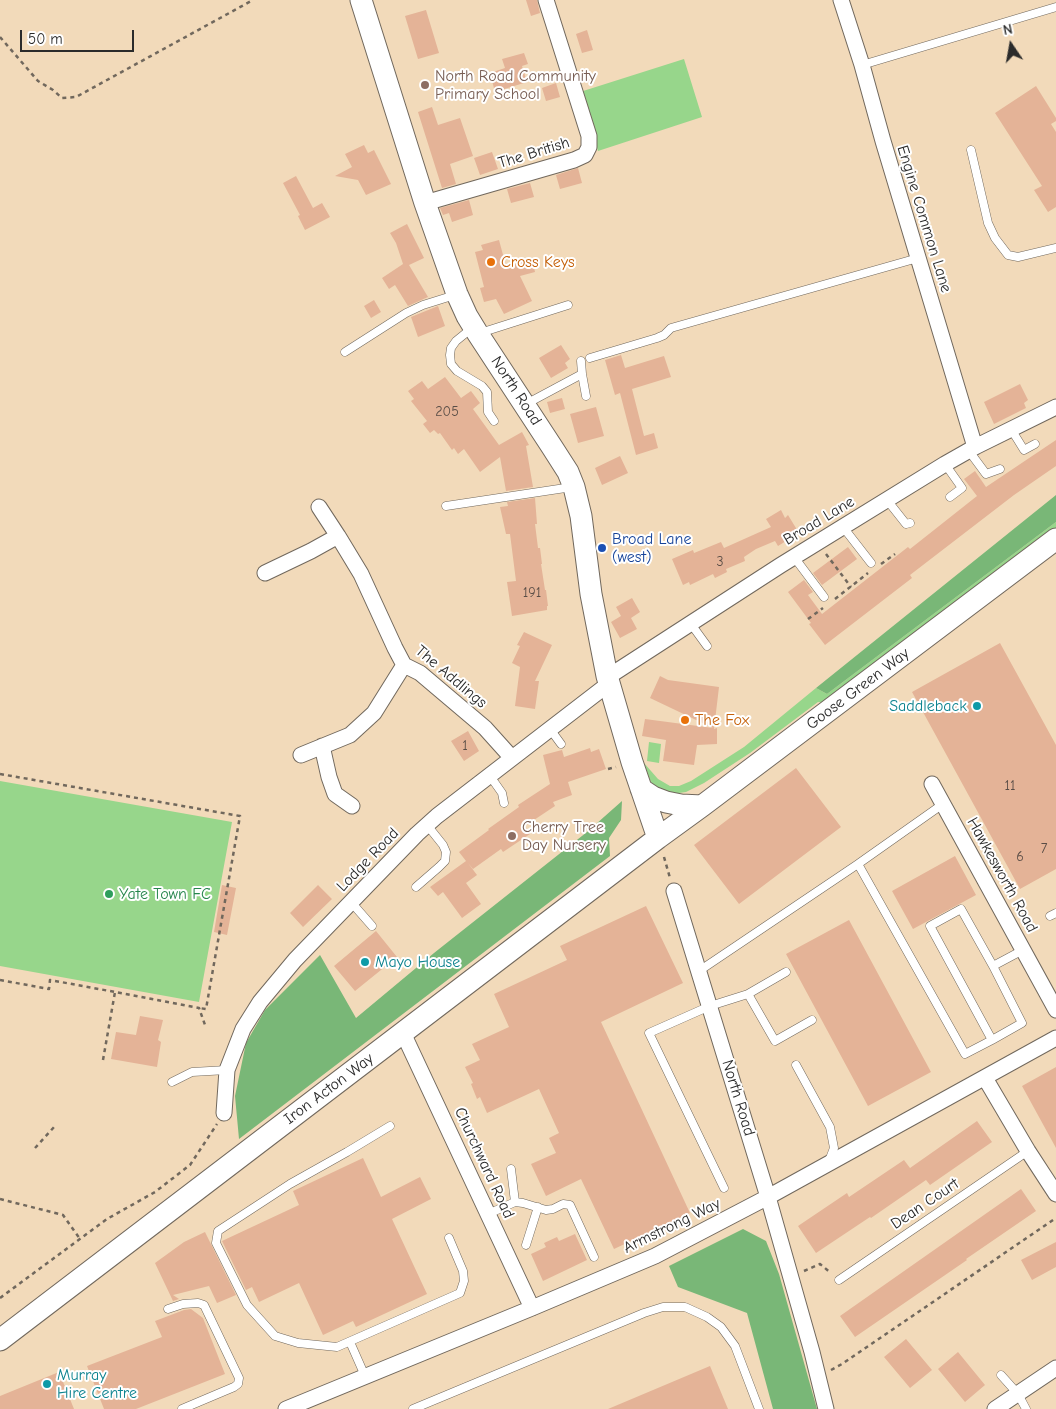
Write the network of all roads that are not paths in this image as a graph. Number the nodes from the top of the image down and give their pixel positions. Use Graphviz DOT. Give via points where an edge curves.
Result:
graph roads {
  1 [pos="361,0"];
  2 [pos="546,0"];
  3 [pos="841,0"];
  4 [pos="1056,7"];
  5 [pos="862,64"];
  6 [pos="971,150"];
  7 [pos="425,204"];
  8 [pos="1056,248"];
  9 [pos="918,258"];
  10 [pos="457,294"];
  11 [pos="568,305"];
  12 [pos="476,330"];
  13 [pos="346,352"];
  14 [pos="590,358"];
  15 [pos="581,361"];
  16 [pos="582,374"];
  17 [pos="586,396"];
  18 [pos="524,405"];
  19 [pos="1056,407"];
  20 [pos="494,422"];
  21 [pos="1011,429"];
  22 [pos="1035,444"];
  23 [pos="972,449"];
  24 [pos="945,464"];
  25 [pos="1000,469"];
  26 [pos="574,487"];
  27 [pos="950,497"];
  28 [pos="887,500"];
  29 [pos="446,506"];
  30 [pos="319,507"];
  31 [pos="910,523"];
  32 [pos="843,527"];
  33 [pos="338,536"];
  34 [pos="1056,539"];
  35 [pos="794,557"];
  36 [pos="873,566"];
  37 [pos="265,573"];
  38 [pos="824,597"];
  39 [pos="691,624"];
  40 [pos="707,646"];
  41 [pos="404,665"];
  42 [pos="608,681"];
  43 [pos="550,729"];
  44 [pos="561,744"];
  45 [pos="322,746"];
  46 [pos="301,755"];
  47 [pos="512,758"];
  48 [pos="490,776"];
  49 [pos="932,784"];
  50 [pos="641,789"];
  51 [pos="504,803"];
  52 [pos="943,804"];
  53 [pos="352,806"];
  54 [pos="702,806"];
  55 [pos="427,825"];
  56 [pos="658,838"];
  57 [pos="858,864"];
  58 [pos="416,887"];
  59 [pos="674,891"];
  60 [pos="352,902"];
  61 [pos="372,926"];
  62 [pos="1023,950"];
  63 [pos="993,966"];
  64 [pos="699,971"];
  65 [pos="786,972"];
  66 [pos="748,994"];
  67 [pos="710,1006"];
  68 [pos="1056,1010"];
  69 [pos="812,1020"];
  70 [pos="403,1033"];
  71 [pos="1056,1038"];
  72 [pos="992,1040"];
  73 [pos="796,1065"];
  74 [pos="227,1070"];
  75 [pos="984,1078"];
  76 [pos="172,1082"];
  77 [pos="224,1113"];
  78 [pos="390,1126"];
  79 [pos="1028,1151"];
  80 [pos="827,1165"];
  81 [pos="510,1168"];
  82 [pos="724,1188"];
  83 [pos="1056,1194"];
  84 [pos="768,1197"];
  85 [pos="515,1202"];
  86 [pos="538,1207"];
  87 [pos="488,1214"];
  88 [pos="449,1238"];
  89 [pos="526,1245"];
  90 [pos="594,1257"];
  91 [pos="839,1280"];
  92 [pos="532,1308"];
  93 [pos="168,1309"];
  94 [pos="0,1340"];
  95 [pos="350,1342"];
  96 [pos="1056,1368"];
  97 [pos="1001,1375"];
  98 [pos="365,1376"];
  99 [pos="1018,1394"];
  100 [pos="185,1408"];
  101 [pos="286,1409"];
  102 [pos="413,1409"];
  103 [pos="759,1409"];
  104 [pos="826,1409"];
  105 [pos="996,1409"];
  106 [pos="1026,1409"];
  1 -- 7 [label="main road, North Road"];
  2 -- 7 [label="street, The British" via="589,136 585,155"];
  3 -- 5 [label="street, Engine Common Lane"];
  4 -- 5 [label="lane"];
  5 -- 9 [label="street, Engine Common Lane"];
  6 -- 8 [label="lane" via="988,223 1008,255 1018,257"];
  7 -- 10 [label="main road, North Road"];
  9 -- 14 [label="lane" via="671,328 657,338"];
  9 -- 23 [label="street, Engine Common Lane"];
  10 -- 12 [label="main road, North Road"];
  10 -- 13 [label="lane" via="406,313"];
  11 -- 12 [label="lane"];
  12 -- 18 [label="main road, North Road"];
  12 -- 20 [label="lane" via="456,341 451,348 451,364 487,392 488,412"];
  15 -- 16 [label="lane"];
  16 -- 17 [label="lane"];
  16 -- 18 [label="lane"];
  18 -- 26 [label="main road, North Road" via="558,455"];
  19 -- 21 [label="street, Broad Lane"];
  21 -- 22 [label="lane" via="1024,450"];
  21 -- 23 [label="street, Broad Lane"];
  23 -- 24 [label="street, Broad Lane"];
  23 -- 25 [label="lane" via="986,474"];
  24 -- 27 [label="lane" via="962,488"];
  24 -- 28 [label="street, Broad Lane"];
  26 -- 29 [label="lane"];
  26 -- 42 [label="main road, North Road" via="582,516 591,594"];
  28 -- 31 [label="lane" via="906,524"];
  28 -- 32 [label="street, Broad Lane"];
  30 -- 33 [label="street, The Addlings"];
  32 -- 35 [label="street, Broad Lane"];
  32 -- 36 [label="lane"];
  33 -- 37 [label="street"];
  33 -- 41 [label="street, The Addlings" via="361,574"];
  34 -- 54 [label="main road, Goose Green Way"];
  35 -- 38 [label="lane"];
  35 -- 39 [label="street, Broad Lane"];
  39 -- 40 [label="lane"];
  39 -- 42 [label="street, Broad Lane" via="614,673"];
  41 -- 45 [label="street" via="374,714 350,735"];
  41 -- 47 [label="street, The Addlings" via="420,673 485,728"];
  42 -- 43 [label="street, Lodge Road"];
  42 -- 50 [label="main road, North Road"];
  43 -- 44 [label="lane"];
  43 -- 47 [label="street, Lodge Road"];
  45 -- 46 [label="street"];
  45 -- 53 [label="street" via="334,794"];
  47 -- 48 [label="street, Lodge Road"];
  48 -- 51 [label="lane" via="502,793"];
  48 -- 55 [label="street, Lodge Road"];
  49 -- 52 [label="street, Hawkesworth Road"];
  50 -- 54 [label="main road" via="666,802"];
  50 -- 56 [label="main road, North Road"];
  52 -- 57 [label="lane"];
  52 -- 62 [label="street, Hawkesworth Road"];
  54 -- 56 [label="main road, Goose Green Way"];
  55 -- 58 [label="lane" via="443,845 445,860"];
  55 -- 60 [label="street, Lodge Road"];
  56 -- 70 [label="main road, Iron Acton Way"];
  57 -- 64 [label="lane"];
  57 -- 72 [label="lane" via="965,1054"];
  59 -- 64 [label="street, North Road"];
  60 -- 61 [label="lane"];
  60 -- 74 [label="street, Lodge Road" via="260,1002 242,1029"];
  62 -- 63 [label="lane"];
  62 -- 68 [label="street, Hawkesworth Road"];
  63 -- 72 [label="lane" via="1022,1023"];
  63 -- 72 [label="lane" via="961,909 930,926"];
  64 -- 67 [label="street, North Road"];
  65 -- 66 [label="lane"];
  66 -- 67 [label="lane"];
  66 -- 69 [label="lane" via="775,1041"];
  67 -- 82 [label="lane" via="649,1033"];
  67 -- 84 [label="street, North Road"];
  70 -- 87 [label="street, Churchward Road"];
  70 -- 94 [label="main road, Iron Acton Way"];
  71 -- 75 [label="street, Armstrong Way"];
  73 -- 80 [label="lane" via="830,1127 834,1148"];
  74 -- 76 [label="lane" via="192,1072"];
  74 -- 77 [label="street, Lodge Road"];
  75 -- 79 [label="street"];
  75 -- 80 [label="street, Armstrong Way"];
  78 -- 95 [label="lane" via="290,1184 218,1231 216,1242 247,1305 275,1336 298,1343 337,1347"];
  79 -- 83 [label="street"];
  79 -- 91 [label="lane, Dean Court"];
  80 -- 84 [label="street, Armstrong Way"];
  81 -- 85 [label="lane"];
  84 -- 92 [label="street, Armstrong Way" via="656,1256"];
  84 -- 104 [label="street, North Road"];
  85 -- 86 [label="lane"];
  85 -- 87 [label="lane"];
  86 -- 89 [label="lane"];
  86 -- 90 [label="lane" via="546,1210 570,1205"];
  87 -- 92 [label="street, Churchward Road"];
  88 -- 95 [label="lane" via="463,1271 460,1293"];
  92 -- 98 [label="street, Armstrong Way"];
  93 -- 100 [label="lane" via="198,1302 204,1306 239,1378 234,1387"];
  95 -- 98 [label="lane"];
  96 -- 99 [label="street"];
  97 -- 99 [label="lane"];
  98 -- 101 [label="street, Armstrong Way"];
  99 -- 105 [label="street"];
  99 -- 106 [label="lane"];
  102 -- 103 [label="lane" via="663,1307 684,1307 720,1327 735,1346"];
}
